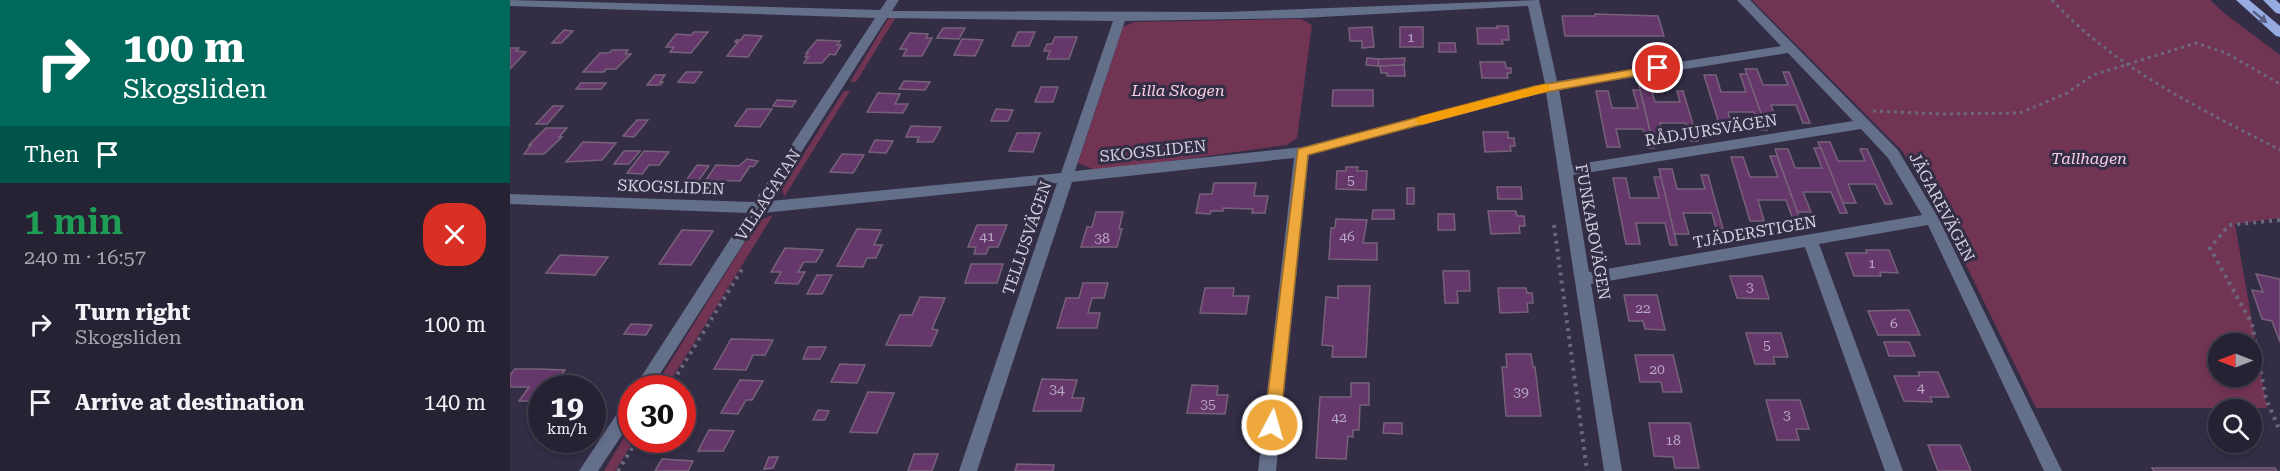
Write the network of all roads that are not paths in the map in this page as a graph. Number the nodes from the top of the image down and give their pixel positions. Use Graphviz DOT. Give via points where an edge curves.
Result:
graph roads {
  1 [pos="1743,0"];
  2 [pos="2242,0"];
  3 [pos="2269,0"];
  4 [pos="1533,1"];
  5 [pos="510,2"];
  6 [pos="889,6"];
  7 [pos="2280,10"];
  8 [pos="1120,17"];
  9 [pos="2280,33"];
  10 [pos="1789,48"];
  11 [pos="1552,86"];
  12 [pos="1864,124"];
  13 [pos="1302,152"];
  14 [pos="1564,171"];
  15 [pos="1066,178"];
  16 [pos="510,199"];
  17 [pos="760,208"];
  18 [pos="1932,219"];
  19 [pos="1810,240"];
  20 [pos="1584,279"];
  21 [pos="651,375"];
  22 [pos="618,426"];
  23 [pos="588,471"];
  24 [pos="968,471"];
  25 [pos="1267,471"];
  26 [pos="1613,471"];
  27 [pos="1894,471"];
  28 [pos="2053,471"];
  1 -- 10 [label="street, JÄGAREVÄGEN"];
  2 -- 9 [label="main road, one-way"];
  3 -- 7 [label="main road"];
  4 -- 8 [label="street" via="1317,13"];
  4 -- 11 [label="street, FUNKABOVÄGEN"];
  5 -- 6 [label="street" via="821,13"];
  6 -- 8 [label="street"];
  6 -- 17 [label="street, VILLAGATAN"];
  8 -- 15 [label="street, TELLUSVÄGEN"];
  10 -- 11 [label="street, SKOGSLIDEN"];
  10 -- 12 [label="street, JÄGAREVÄGEN"];
  11 -- 13 [label="street, SKOGSLIDEN"];
  11 -- 14 [label="street, FUNKABOVÄGEN"];
  12 -- 14 [label="street, RÅDJURSVÄGEN"];
  12 -- 18 [label="street, JÄGAREVÄGEN" via="1893,154"];
  13 -- 15 [label="street, SKOGSLIDEN"];
  13 -- 25 [label="street"];
  14 -- 20 [label="street, FUNKABOVÄGEN"];
  15 -- 17 [label="street, SKOGSLIDEN"];
  15 -- 24 [label="street, TELLUSVÄGEN"];
  16 -- 17 [label="street, SKOGSLIDEN"];
  17 -- 21 [label="street, VILLAGATAN"];
  18 -- 19 [label="street, TJÄDERSTIGEN"];
  18 -- 28 [label="street, JÄGAREVÄGEN"];
  19 -- 20 [label="street, TJÄDERSTIGEN"];
  19 -- 27 [label="street"];
  20 -- 26 [label="street, FUNKABOVÄGEN"];
  22 -- 23 [label="street"];
}
